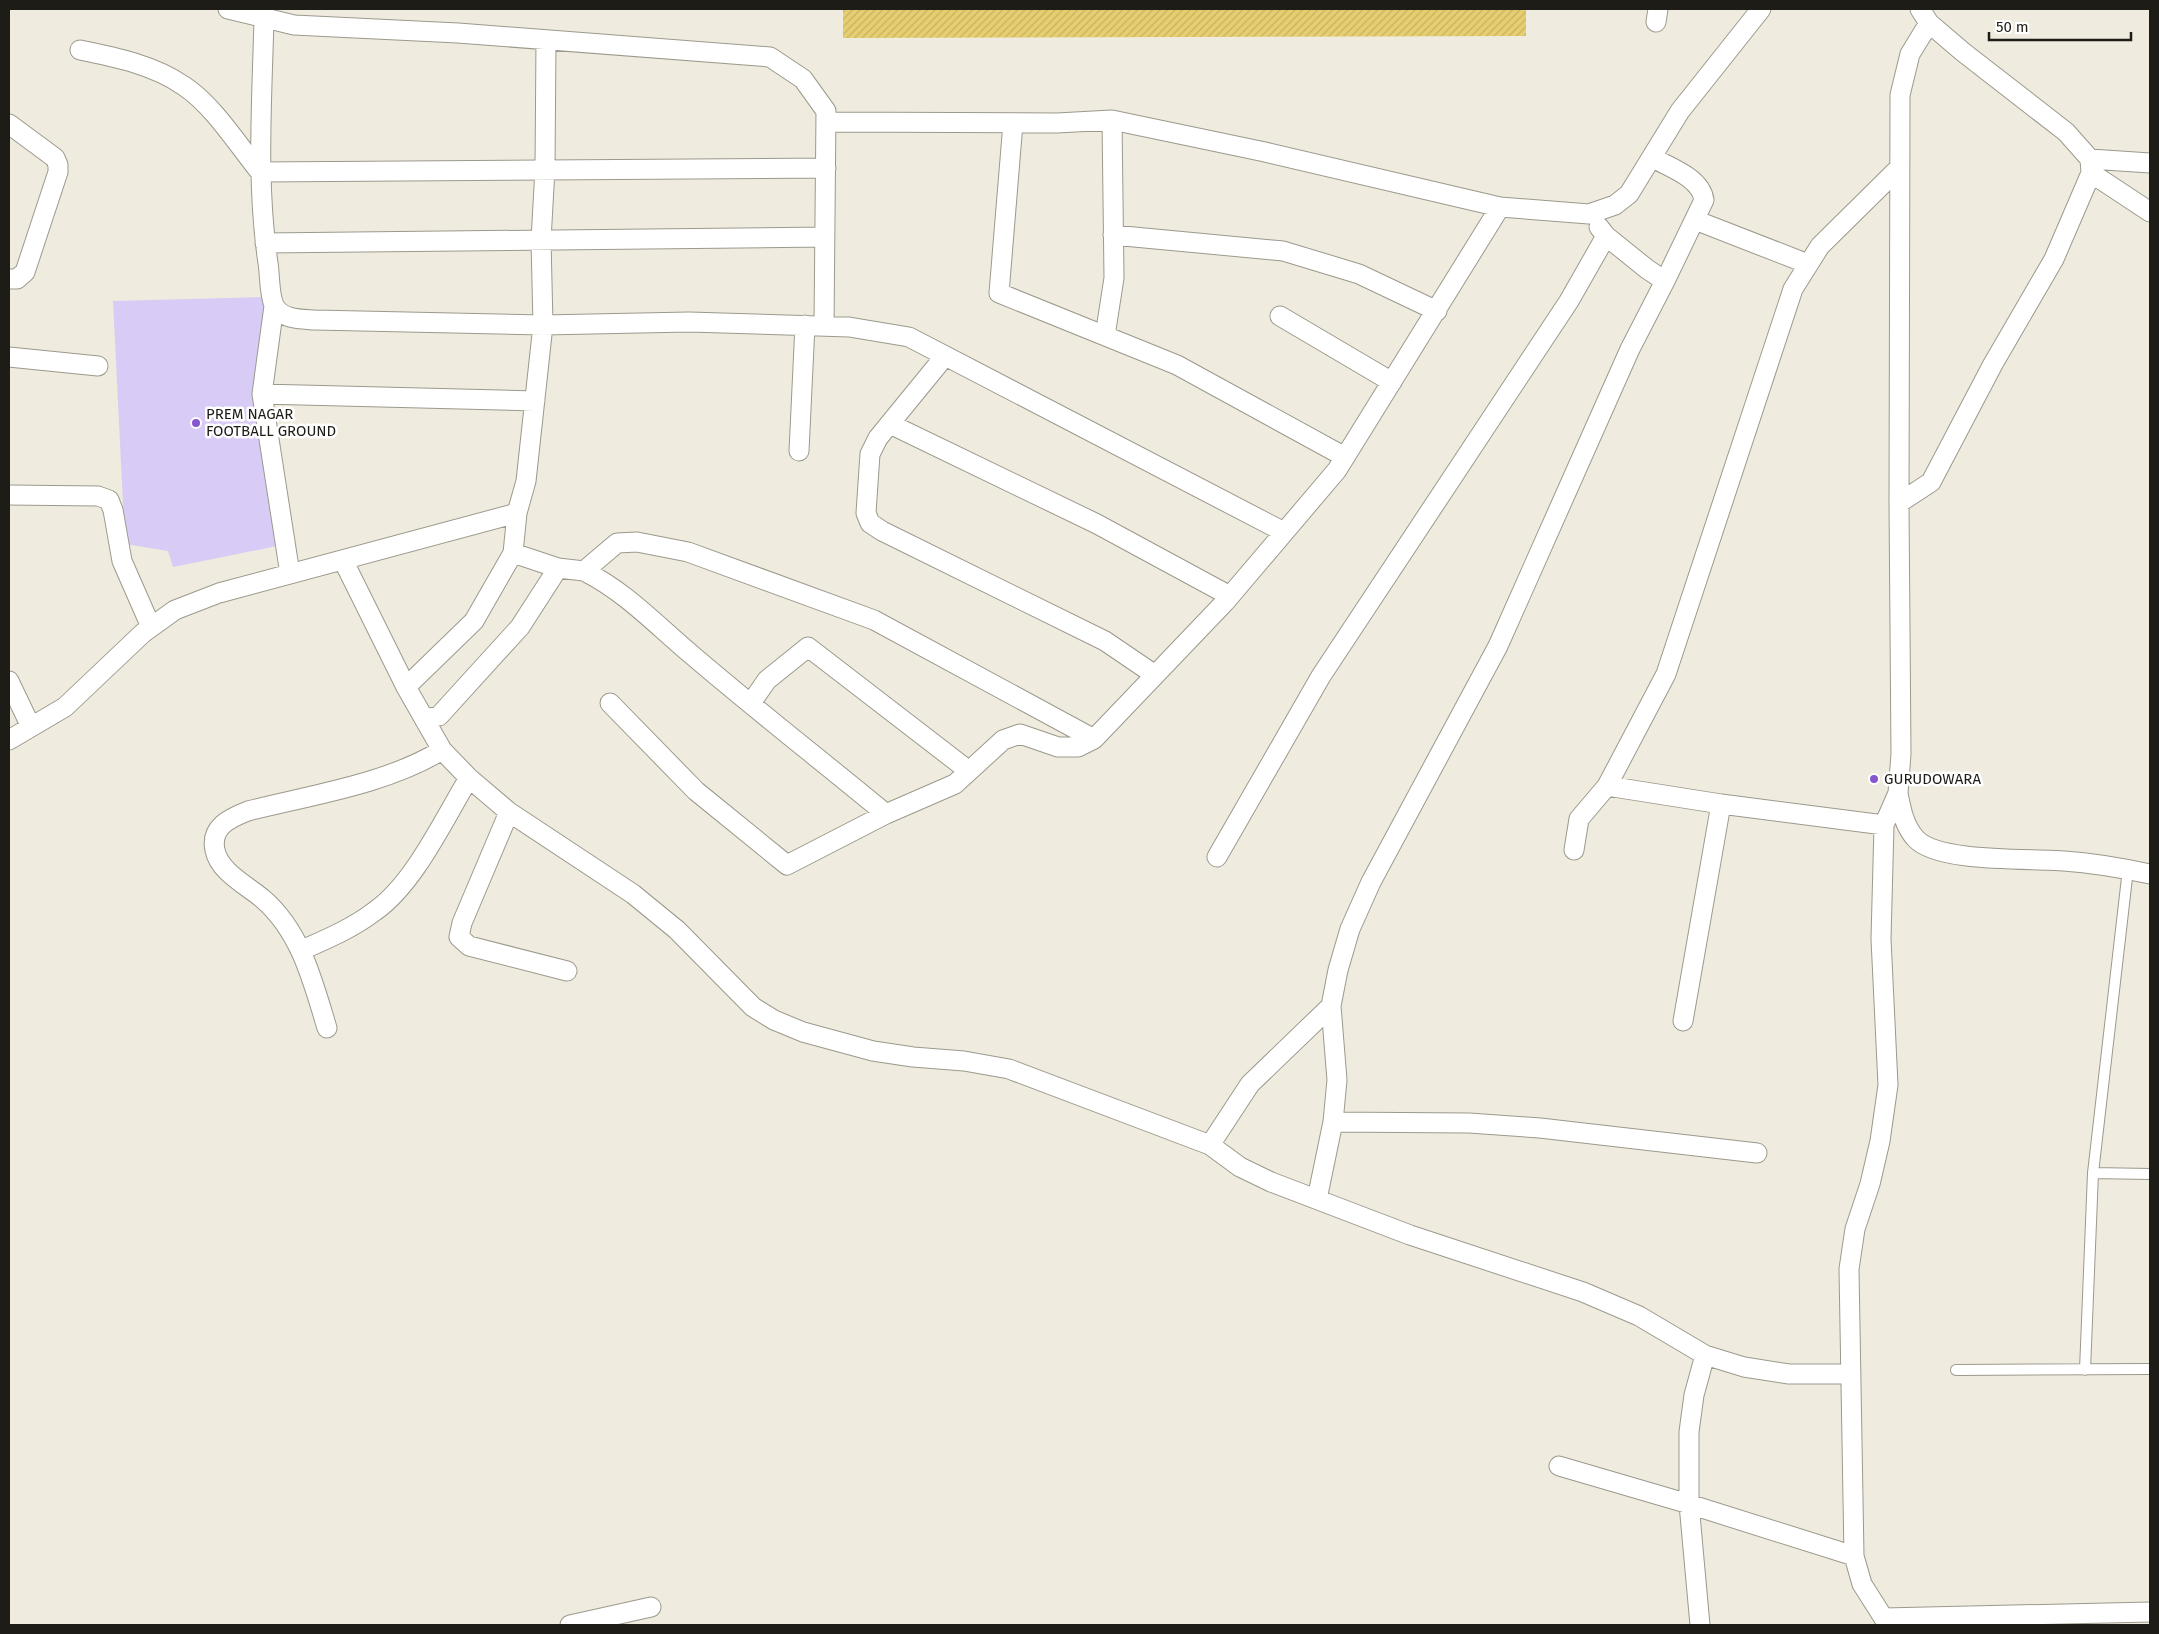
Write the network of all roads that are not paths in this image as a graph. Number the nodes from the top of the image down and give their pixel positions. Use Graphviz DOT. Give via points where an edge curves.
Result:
graph roads {
  1 [pos="228,9"];
  2 [pos="1761,9"];
  3 [pos="1925,16"];
  4 [pos="264,18"];
  5 [pos="546,40"];
  6 [pos="80,50"];
  7 [pos="1112,120"];
  8 [pos="826,122"];
  9 [pos="1013,123"];
  10 [pos="9,124"];
  11 [pos="1653,158"];
  12 [pos="2150,163"];
  13 [pos="2091,166"];
  14 [pos="1900,167"];
  15 [pos="826,168"];
  16 [pos="545,169"];
  17 [pos="260,172"];
  18 [pos="1500,207"];
  19 [pos="2150,212"];
  20 [pos="1589,214"];
  21 [pos="1695,220"];
  22 [pos="1113,235"];
  23 [pos="1606,236"];
  24 [pos="825,237"];
  25 [pos="540,240"];
  26 [pos="265,243"];
  27 [pos="1808,264"];
  28 [pos="9,279"];
  29 [pos="1665,281"];
  30 [pos="274,306"];
  31 [pos="1437,312"];
  32 [pos="1280,316"];
  33 [pos="544,325"];
  34 [pos="814,326"];
  35 [pos="1105,336"];
  36 [pos="945,356"];
  37 [pos="9,357"];
  38 [pos="98,366"];
  39 [pos="1392,382"];
  40 [pos="262,394"];
  41 [pos="535,401"];
  42 [pos="890,424"];
  43 [pos="798,451"];
  44 [pos="1345,457"];
  45 [pos="9,494"];
  46 [pos="1899,503"];
  47 [pos="517,513"];
  48 [pos="1284,532"];
  49 [pos="513,553"];
  50 [pos="343,560"];
  51 [pos="558,568"];
  52 [pos="584,571"];
  53 [pos="290,574"];
  54 [pos="1230,596"];
  55 [pos="151,627"];
  56 [pos="1155,675"];
  57 [pos="9,680"];
  58 [pos="406,687"];
  59 [pos="610,702"];
  60 [pos="751,702"];
  61 [pos="424,719"];
  62 [pos="31,727"];
  63 [pos="1094,739"];
  64 [pos="9,740"];
  65 [pos="442,750"];
  66 [pos="969,771"];
  67 [pos="469,778"];
  68 [pos="1607,786"];
  69 [pos="1898,793"];
  70 [pos="1721,804"];
  71 [pos="509,812"];
  72 [pos="886,814"];
  73 [pos="1884,826"];
  74 [pos="1574,850"];
  75 [pos="1217,857"];
  76 [pos="2128,869"];
  77 [pos="2150,874"];
  78 [pos="302,950"];
  79 [pos="567,971"];
  80 [pos="1331,1006"];
  81 [pos="1683,1021"];
  82 [pos="328,1028"];
  83 [pos="1334,1122"];
  84 [pos="1210,1145"];
  85 [pos="1757,1153"];
  86 [pos="2093,1173"];
  87 [pos="2150,1174"];
  88 [pos="1317,1199"];
  89 [pos="1706,1355"];
  90 [pos="2150,1369"];
  91 [pos="1956,1370"];
  92 [pos="2085,1370"];
  93 [pos="1850,1374"];
  94 [pos="1559,1466"];
  95 [pos="1689,1504"];
  96 [pos="1854,1556"];
  97 [pos="651,1607"];
  98 [pos="2150,1612"];
  99 [pos="2101,1620"];
  100 [pos="1886,1621"];
  101 [pos="570,1625"];
  102 [pos="1700,1625"];
  1 -- 4 [label="street"];
  2 -- 11 [label="street" via="1680,111"];
  3 -- 13 [label="street" via="2066,132"];
  3 -- 14 [label="street" via="1910,54 1900,95"];
  4 -- 5 [label="street" via="294,25"];
  4 -- 17 [label="street"];
  5 -- 8 [label="street" via="770,57 803,80 826,111"];
  5 -- 16 [label="street"];
  6 -- 17 [label="street" via="150,69 185,86 211,112"];
  7 -- 9 [label="street"];
  7 -- 18 [label="street"];
  7 -- 22 [label="street"];
  8 -- 9 [label="street"];
  8 -- 15 [label="street"];
  9 -- 35 [label="street" via="999,293"];
  10 -- 28 [label="street" via="55,158 58,165 24,272 17,279"];
  11 -- 20 [label="street" via="1629,194 1614,205"];
  11 -- 21 [label="street" via="1696,183 1703,191 1704,200"];
  12 -- 13 [label="street"];
  13 -- 19 [label="street"];
  13 -- 46 [label="street" via="2054,259 1931,482"];
  14 -- 27 [label="street" via="1820,246"];
  14 -- 46 [label="street"];
  15 -- 16 [label="street"];
  15 -- 24 [label="street"];
  16 -- 17 [label="street"];
  16 -- 25 [label="street"];
  17 -- 26 [label="street"];
  18 -- 20 [label="street"];
  18 -- 31 [label="street"];
  20 -- 23 [label="street"];
  21 -- 27 [label="street"];
  21 -- 29 [label="street"];
  22 -- 31 [label="street" via="1283,251 1359,274"];
  22 -- 35 [label="street" via="1114,278"];
  23 -- 29 [label="street"];
  23 -- 75 [label="street" via="1548,334 1321,676"];
  24 -- 25 [label="street"];
  24 -- 34 [label="street"];
  25 -- 26 [label="street"];
  25 -- 33 [label="street"];
  26 -- 30 [label="street"];
  27 -- 68 [label="street" via="1793,289 1666,674"];
  29 -- 80 [label="street" via="1630,349 1498,646 1370,882 1350,929"];
  30 -- 33 [label="street" via="284,315 294,318"];
  30 -- 40 [label="street"];
  31 -- 39 [label="street"];
  32 -- 39 [label="street"];
  33 -- 34 [label="street" via="689,322"];
  33 -- 41 [label="street"];
  34 -- 36 [label="street" via="849,327 909,337"];
  34 -- 43 [label="street"];
  35 -- 44 [label="street" via="1177,365"];
  36 -- 42 [label="street"];
  36 -- 48 [label="street"];
  37 -- 38 [label="street"];
  39 -- 44 [label="street"];
  40 -- 41 [label="street"];
  40 -- 53 [label="street"];
  41 -- 47 [label="street" via="526,481"];
  42 -- 54 [label="street" via="1097,524"];
  42 -- 56 [label="street" via="870,454 866,513 870,523 1105,641"];
  44 -- 48 [label="street"];
  45 -- 55 [label="street" via="98,496 109,500 122,561"];
  46 -- 69 [label="street" via="1901,754"];
  47 -- 49 [label="street"];
  47 -- 50 [label="street"];
  48 -- 54 [label="street"];
  49 -- 51 [label="street"];
  49 -- 58 [label="street" via="474,621"];
  50 -- 53 [label="street"];
  50 -- 58 [label="street"];
  51 -- 52 [label="street"];
  51 -- 61 [label="street" via="511,638 439,716"];
  52 -- 60 [label="street" via="606,582"];
  52 -- 63 [label="street" via="617,544 637,542 688,552 874,620"];
  53 -- 55 [label="street" via="184,607"];
  54 -- 56 [label="street"];
  55 -- 62 [label="street" via="65,707"];
  56 -- 63 [label="street"];
  57 -- 62 [label="street"];
  58 -- 61 [label="street"];
  59 -- 72 [label="street" via="696,792 787,865"];
  60 -- 66 [label="street" via="767,680 808,647"];
  60 -- 72 [label="street"];
  61 -- 65 [label="street"];
  62 -- 64 [label="street"];
  63 -- 66 [label="street" via="1078,748 1058,747 1020,734 1004,740"];
  65 -- 67 [label="street"];
  65 -- 78 [label="street" via="392,774 248,811 226,820 216,832 215,851 224,866 284,920"];
  66 -- 72 [label="street" via="954,784"];
  67 -- 71 [label="street"];
  67 -- 78 [label="street" via="400,888 377,910 348,929"];
  68 -- 70 [label="street"];
  68 -- 74 [label="street" via="1579,819"];
  69 -- 73 [label="street"];
  69 -- 76 [label="street" via="1903,819 1916,840 1942,852"];
  70 -- 73 [label="street"];
  70 -- 81 [label="street"];
  71 -- 79 [label="street" via="459,937 469,946"];
  71 -- 84 [label="street" via="633,894 677,930 753,1006 774,1020 873,1052 1009,1069"];
  73 -- 93 [label="street" via="1881,939 1888,1085 1880,1141 1855,1229 1849,1269"];
  76 -- 77 [label="street"];
  76 -- 86 [label="lane"];
  78 -- 82 [label="street"];
  80 -- 83 [label="street" via="1337,1080"];
  80 -- 84 [label="street" via="1250,1084"];
  83 -- 85 [label="street" via="1540,1128"];
  83 -- 88 [label="street"];
  84 -- 88 [label="street" via="1240,1167"];
  86 -- 87 [label="lane"];
  86 -- 92 [label="lane"];
  88 -- 89 [label="street" via="1410,1235 1583,1292 1639,1316"];
  89 -- 93 [label="street" via="1744,1367 1789,1374"];
  89 -- 95 [label="street" via="1694,1395 1689,1432"];
  90 -- 92 [label="lane"];
  91 -- 92 [label="lane"];
  93 -- 96 [label="street"];
  94 -- 95 [label="street"];
  95 -- 96 [label="street"];
  95 -- 102 [label="street"];
  96 -- 100 [label="street" via="1862,1584"];
  97 -- 101 [label="street"];
  98 -- 99 [label="street"];
  99 -- 100 [label="street"];
}
